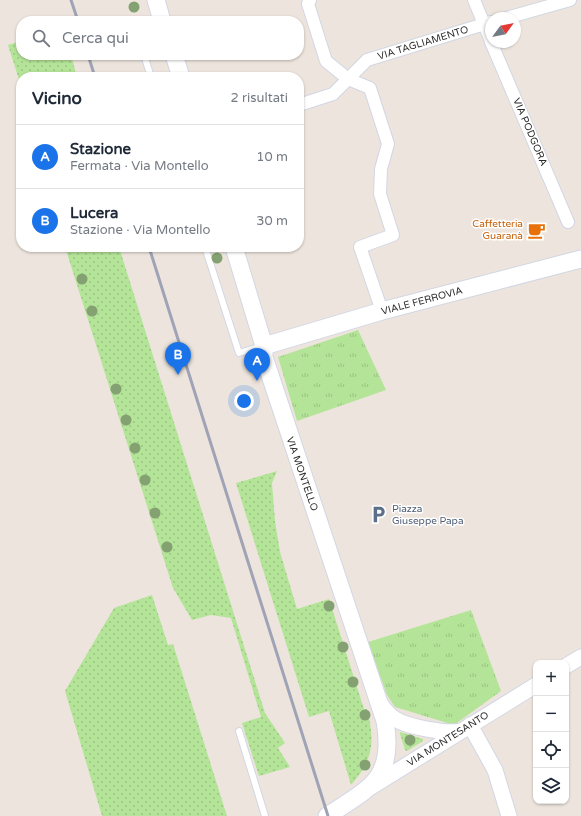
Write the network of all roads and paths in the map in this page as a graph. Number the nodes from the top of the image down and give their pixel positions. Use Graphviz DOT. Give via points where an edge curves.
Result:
graph roads {
  1 [pos="156,0"];
  2 [pos="310,0"];
  3 [pos="474,0"];
  4 [pos="568,0"];
  5 [pos="521,14"];
  6 [pos="161,16"];
  7 [pos="485,18"];
  8 [pos="485,24"];
  9 [pos="494,48"];
  10 [pos="146,60"];
  11 [pos="176,60"];
  12 [pos="149,72"];
  13 [pos="179,72"];
  14 [pos="348,79"];
  15 [pos="304,103"];
  16 [pos="568,222"];
  17 [pos="207,252"];
  18 [pos="236,252"];
  19 [pos="581,259"];
  20 [pos="382,311"];
  21 [pos="264,346"];
  22 [pos="581,657"];
  23 [pos="569,664"];
  24 [pos="533,687"];
  25 [pos="377,700"];
  26 [pos="466,728"];
  27 [pos="239,731"];
  28 [pos="360,794"];
  29 [pos="265,816"];
  30 [pos="327,816"];
  31 [pos="509,816"];
  1 -- 6 [label="main road"];
  2 -- 14 [label="street" via="308,4 326,61"];
  3 -- 7 [label="street, VIA PODGORA"];
  4 -- 5 [label="street"];
  8 -- 14 [label="street, VIA TAGLIAMENTO" via="367,60"];
  9 -- 16 [label="street, VIA PODGORA"];
  10 -- 12 [label="lane"];
  11 -- 13 [label="main road"];
  14 -- 15 [label="street, VIA TAGLIAMENTO" via="333,94"];
  14 -- 20 [label="street" via="370,88 388,144 381,169 380,194 393,235 360,247"];
  17 -- 21 [label="lane" via="239,353"];
  18 -- 21 [label="main road, VIA MONTELLO"];
  19 -- 20 [label="main road, VIALE FERROVIA"];
  20 -- 21 [label="main road, VIALE FERROVIA"];
  21 -- 25 [label="main road, VIA MONTELLO" via="264,357"];
  22 -- 23 [label="street"];
  24 -- 26 [label="street, VIA MONTESANTO"];
  25 -- 26 [label="street, VIA MONTELLO" via="388,714 403,723 444,732"];
  25 -- 28 [label="main road, VIA MONTELLO" via="385,721 387,758 379,776"];
  26 -- 28 [label="street, VIA MONTESANTO"];
  26 -- 31 [label="street" via="495,770"];
  27 -- 29 [label="lane"];
  28 -- 30 [label="main road, VIA MONTELLO"];
}
